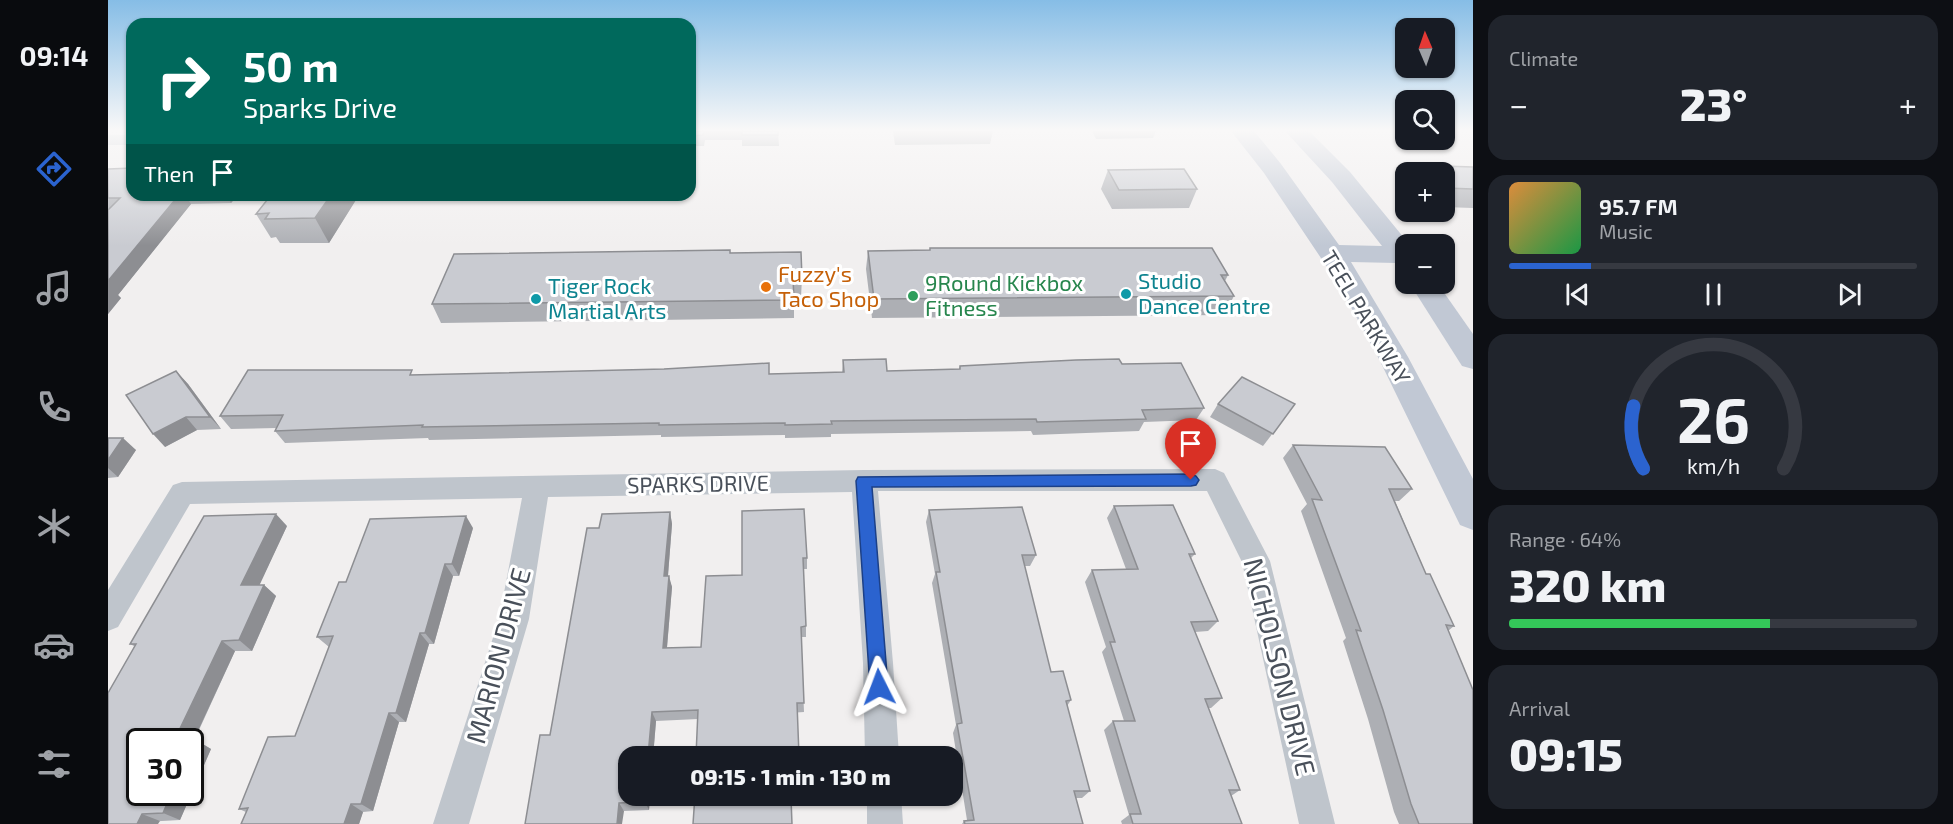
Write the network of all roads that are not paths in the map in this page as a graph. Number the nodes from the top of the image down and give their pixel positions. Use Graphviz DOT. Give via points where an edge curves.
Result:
graph roads {
  1 [pos="1273,169"];
  2 [pos="1334,169"];
  3 [pos="1395,244"];
  4 [pos="1329,253"];
  5 [pos="1395,256"];
  6 [pos="1431,294"];
  7 [pos="1473,358"];
  8 [pos="1215,480"];
  9 [pos="864,481"];
  10 [pos="537,487"];
  11 [pos="1473,514"];
  12 [pos="108,617"];
  13 [pos="882,746"];
  14 [pos="884,806"];
  15 [pos="451,824"];
  16 [pos="885,824"];
  17 [pos="1317,824"];
  1 -- 4 [label="main road, TEEL PARKWAY"];
  2 -- 3 [label="main road"];
  4 -- 5 [label="main road"];
  4 -- 11 [label="main road, TEEL PARKWAY" via="1352,284 1393,357"];
  6 -- 7 [label="main road"];
  8 -- 9 [label="street, SPARKS DRIVE"];
  8 -- 17 [label="street, NICHOLSON DRIVE" via="1256,561"];
  9 -- 10 [label="street, SPARKS DRIVE"];
  9 -- 13 [label="street"];
  10 -- 12 [label="street, SPARKS DRIVE" via="182,493"];
  10 -- 15 [label="street, MARION DRIVE" via="514,620"];
  14 -- 16 [label="street"];
}
